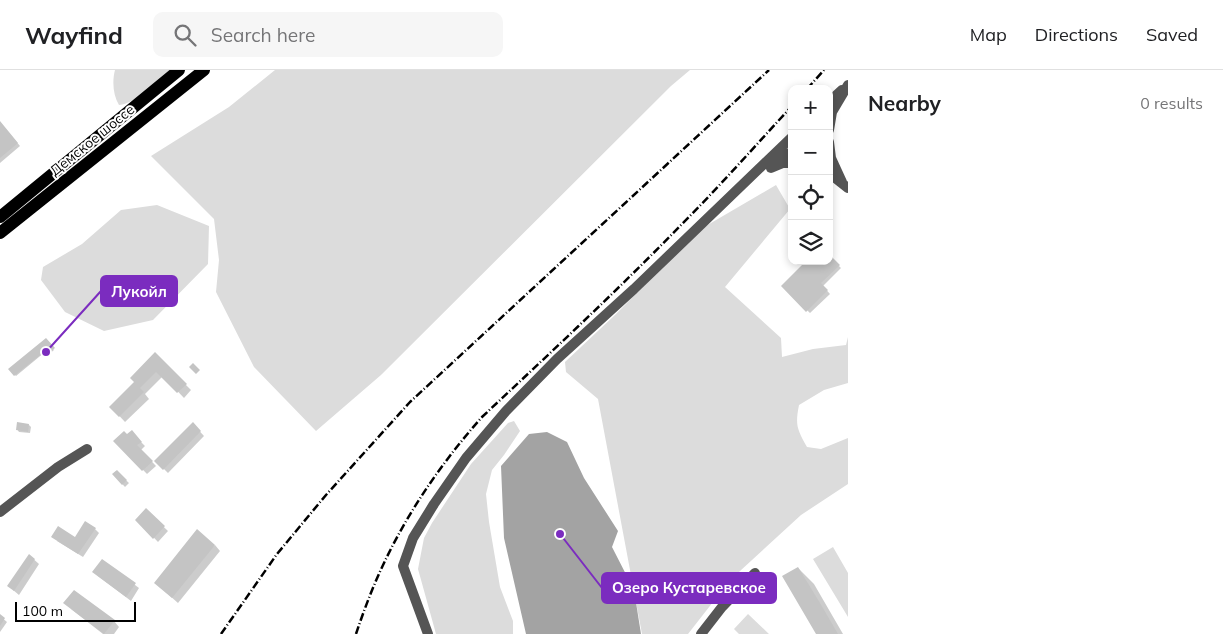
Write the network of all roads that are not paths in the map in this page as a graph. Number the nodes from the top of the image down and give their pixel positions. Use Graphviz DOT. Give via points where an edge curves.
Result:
graph roads {
  1 [pos="179,70"];
  2 [pos="204,70"];
  3 [pos="848,84"];
  4 [pos="833,98"];
  5 [pos="833,110"];
  6 [pos="788,141"];
  7 [pos="788,154"];
  8 [pos="833,162"];
  9 [pos="788,163"];
  10 [pos="832,175"];
  11 [pos="747,179"];
  12 [pos="845,185"];
  13 [pos="0,217"];
  14 [pos="0,233"];
  15 [pos="87,449"];
  16 [pos="0,512"];
  17 [pos="755,573"];
  18 [pos="428,634"];
  19 [pos="701,634"];
  1 -- 13 [label="main road, Демское шоссе"];
  2 -- 14 [label="main road, Демское шоссе"];
  3 -- 4 [label="street"];
  3 -- 5 [label="street"];
  6 -- 11 [label="street"];
  7 -- 11 [label="street"];
  8 -- 12 [label="street"];
  9 -- 11 [label="street"];
  10 -- 12 [label="street"];
  11 -- 18 [label="street" via="634,290 557,359 466,458 412,538 403,566"];
  15 -- 16 [label="street"];
  17 -- 19 [label="street"];
}
